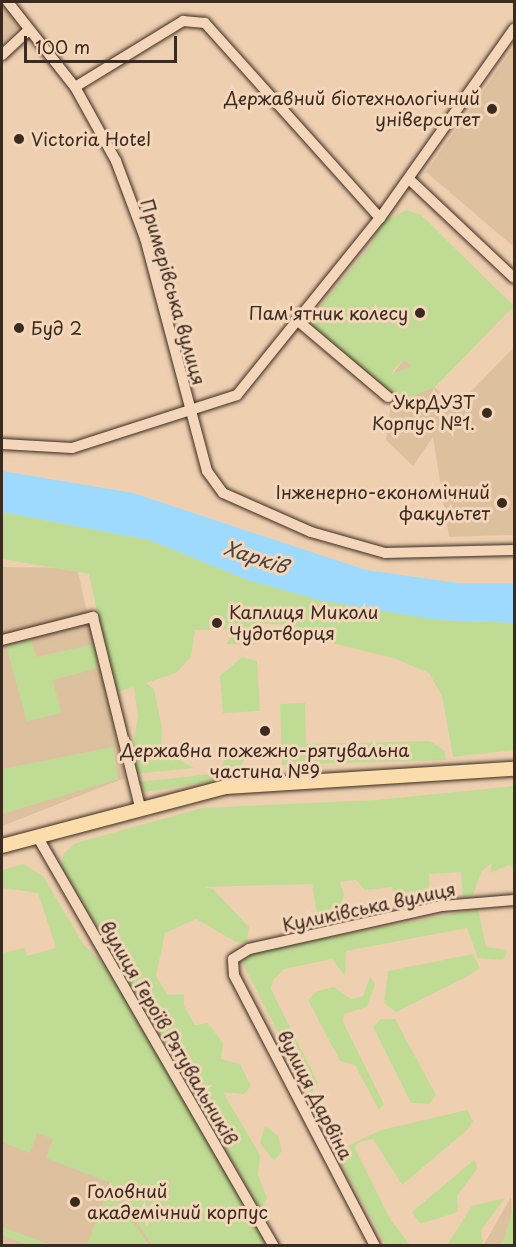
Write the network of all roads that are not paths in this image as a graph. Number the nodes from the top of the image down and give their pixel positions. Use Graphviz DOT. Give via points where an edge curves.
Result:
graph roads {
  1 [pos="8,2"];
  2 [pos="514,29"];
  3 [pos="29,30"];
  4 [pos="2,55"];
  5 [pos="75,87"];
  6 [pos="409,179"];
  7 [pos="380,218"];
  8 [pos="514,278"];
  9 [pos="298,321"];
  10 [pos="388,398"];
  11 [pos="189,411"];
  12 [pos="2,444"];
  13 [pos="514,550"];
  14 [pos="2,640"];
  15 [pos="514,770"];
  16 [pos="140,807"];
  17 [pos="37,836"];
  18 [pos="2,846"];
  19 [pos="514,900"];
  20 [pos="233,959"];
  21 [pos="274,1245"];
  22 [pos="375,1245"];
  1 -- 3 [label="street, Примерівська вулиця"];
  2 -- 6 [label="street"];
  3 -- 4 [label="street"];
  3 -- 5 [label="street, Примерівська вулиця"];
  5 -- 7 [label="street" via="183,21 205,23"];
  5 -- 11 [label="street, Примерівська вулиця" via="116,161 145,238"];
  6 -- 7 [label="street"];
  6 -- 8 [label="street"];
  7 -- 9 [label="street"];
  9 -- 10 [label="street"];
  9 -- 11 [label="street" via="237,395"];
  11 -- 12 [label="street" via="72,448"];
  11 -- 13 [label="street, Примерівська вулиця" via="207,471 223,493 274,518 385,553"];
  14 -- 16 [label="street" via="93,617"];
  15 -- 16 [label="main road" via="236,786"];
  16 -- 17 [label="main road"];
  17 -- 18 [label="main road"];
  17 -- 21 [label="street, вулиця Героїв Рятувальників"];
  19 -- 20 [label="street, Куликівська вулиця" via="442,906 249,949"];
  20 -- 22 [label="street, вулиця Дарвіна" via="234,975"];
}
